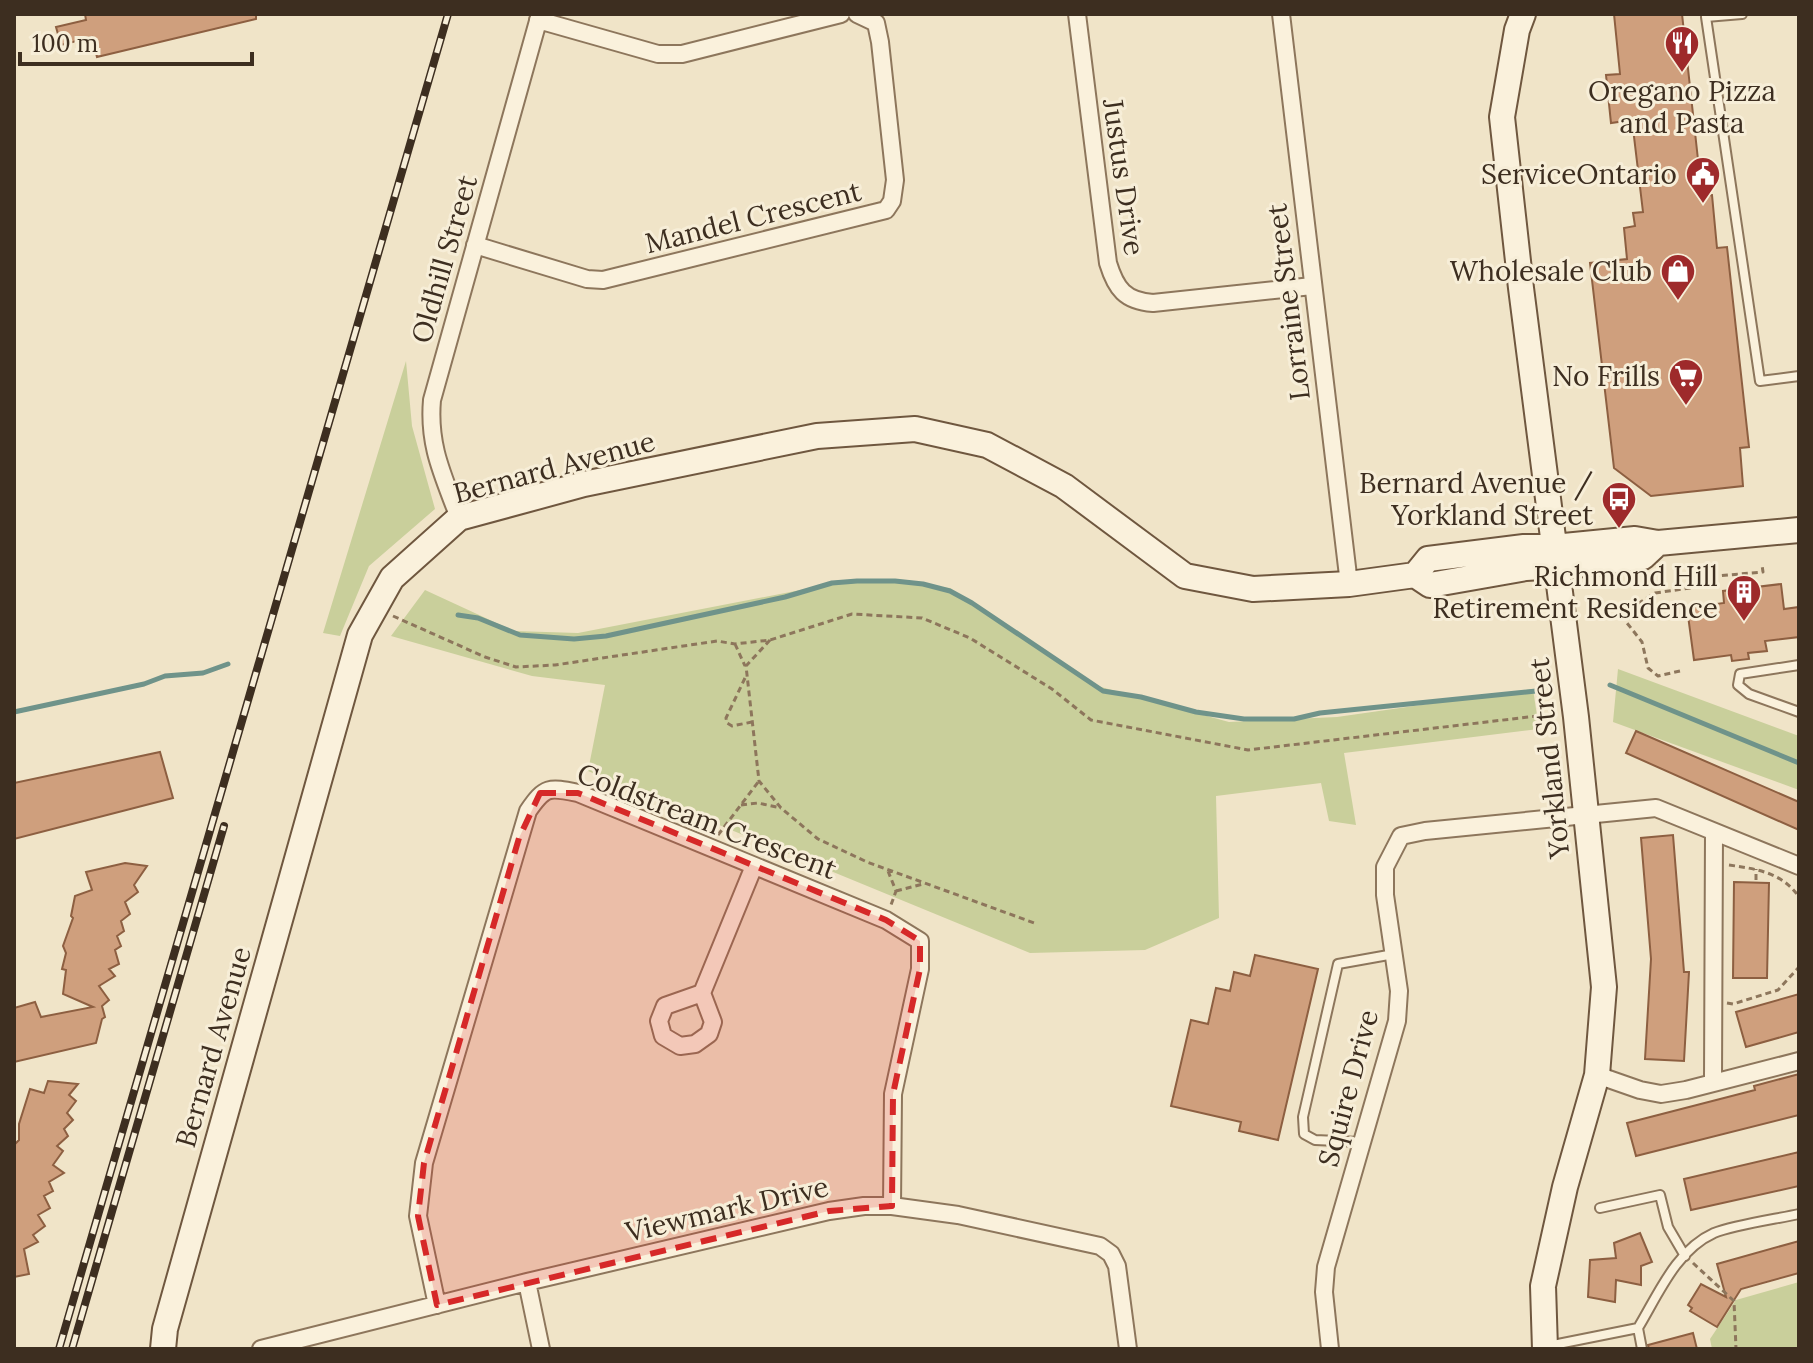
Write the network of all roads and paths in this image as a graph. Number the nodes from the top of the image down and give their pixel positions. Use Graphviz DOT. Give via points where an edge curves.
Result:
graph roads {
  1 [pos="841,14"];
  2 [pos="857,14"];
  3 [pos="1077,14"];
  4 [pos="1281,14"];
  5 [pos="1523,14"];
  6 [pos="1742,14"];
  7 [pos="539,17"];
  8 [pos="475,245"];
  9 [pos="1312,286"];
  10 [pos="1799,376"];
  11 [pos="459,518"];
  12 [pos="1799,530"];
  13 [pos="1555,557"];
  14 [pos="1762,565"];
  15 [pos="1349,584"];
  16 [pos="377,610"];
  17 [pos="770,640"];
  18 [pos="735,644"];
  19 [pos="1799,665"];
  20 [pos="746,666"];
  21 [pos="1680,671"];
  22 [pos="747,675"];
  23 [pos="1799,712"];
  24 [pos="1546,715"];
  25 [pos="752,722"];
  26 [pos="759,781"];
  27 [pos="740,805"];
  28 [pos="781,808"];
  29 [pos="1586,814"];
  30 [pos="1714,832"];
  31 [pos="708,848"];
  32 [pos="1714,865"];
  33 [pos="754,866"];
  34 [pos="1799,866"];
  35 [pos="1756,869"];
  36 [pos="888,871"];
  37 [pos="1756,880"];
  38 [pos="924,884"];
  39 [pos="896,891"];
  40 [pos="1799,897"];
  41 [pos="886,920"];
  42 [pos="1037,924"];
  43 [pos="1395,954"];
  44 [pos="1799,967"];
  45 [pos="702,993"];
  46 [pos="1712,1000"];
  47 [pos="1799,1061"];
  48 [pos="1597,1075"];
  49 [pos="1713,1081"];
  50 [pos="1360,1142"];
  51 [pos="892,1206"];
  52 [pos="1600,1208"];
  53 [pos="1799,1214"];
  54 [pos="1685,1256"];
  55 [pos="527,1282"];
  56 [pos="437,1305"];
  57 [pos="1638,1328"];
  58 [pos="1545,1348"];
  59 [pos="163,1349"];
  60 [pos="261,1349"];
  61 [pos="541,1349"];
  62 [pos="1128,1349"];
  63 [pos="1330,1349"];
  64 [pos="1642,1349"];
  65 [pos="1736,1349"];
  1 -- 7 [label="street" via="682,54 658,54"];
  2 -- 8 [label="street, Mandel Crescent" via="876,23 880,42 895,180 886,210 603,280"];
  3 -- 9 [label="street, Justus Drive" via="1108,263 1124,296 1153,303"];
  4 -- 9 [label="street, Lorraine Street"];
  5 -- 13 [label="street, Yorkland Street" via="1502,117"];
  6 -- 10 [label="lane" via="1706,17 1760,381"];
  7 -- 8 [label="street, Oldhill Street"];
  8 -- 11 [label="street, Oldhill Street" via="432,400 430,428"];
  9 -- 15 [label="street, Lorraine Street"];
  11 -- 15 [label="street, Bernard Avenue" via="584,484 817,436 915,429 987,445 1064,486 1185,576 1253,589"];
  11 -- 16 [label="street, Bernard Avenue" via="392,578"];
  12 -- 13 [label="street, Bernard Avenue" via="1658,543 1635,539"];
  13 -- 15 [label="street, Bernard Avenue" via="1524,547 1428,559 1415,575"];
  13 -- 29 [label="street, Yorkland Street"];
  14 -- 21 [label="path" via="1763,572 1716,576 1690,588 1655,593 1631,608 1627,623 1642,642 1648,668 1658,676"];
  16 -- 18 [label="path" via="516,667 717,641"];
  16 -- 59 [label="street, Bernard Avenue" via="360,635"];
  17 -- 18 [label="path"];
  17 -- 20 [label="path"];
  17 -- 24 [label="path" via="852,614 922,618 970,638 1091,720 1248,750"];
  18 -- 20 [label="path"];
  19 -- 23 [label="lane" via="1740,674 1738,685"];
  20 -- 22 [label="path"];
  22 -- 25 [label="path"];
  22 -- 25 [label="path" via="726,718 732,726"];
  25 -- 26 [label="path"];
  26 -- 27 [label="path"];
  26 -- 28 [label="path"];
  27 -- 28 [label="path"];
  27 -- 31 [label="path"];
  28 -- 36 [label="path" via="818,839"];
  29 -- 30 [label="street" via="1656,808"];
  29 -- 43 [label="street, Squire Drive" via="1401,836 1385,867"];
  29 -- 48 [label="street, Yorkland Street" via="1604,987"];
  30 -- 32 [label="street"];
  30 -- 34 [label="street"];
  31 -- 33 [label="street, Coldstream Crescent"];
  31 -- 56 [label="street, Coldstream Crescent" via="570,792 548,789 528,811 424,1163 418,1216"];
  32 -- 35 [label="path"];
  32 -- 46 [label="street"];
  33 -- 41 [label="street, Coldstream Crescent"];
  33 -- 45 [label="street"];
  35 -- 37 [label="path"];
  35 -- 40 [label="path" via="1776,876"];
  36 -- 38 [label="path"];
  36 -- 39 [label="path"];
  38 -- 39 [label="path"];
  38 -- 42 [label="path"];
  39 -- 41 [label="path"];
  41 -- 51 [label="street, Coldstream Crescent" via="920,941 921,955 893,1094"];
  43 -- 50 [label="street, Squire Drive" via="1397,1021"];
  43 -- 50 [label="lane" via="1338,964 1303,1117 1304,1134 1315,1140"];
  44 -- 46 [label="path" via="1778,990 1733,1004"];
  46 -- 49 [label="street"];
  47 -- 49 [label="street"];
  48 -- 49 [label="street" via="1661,1094"];
  48 -- 58 [label="street, Yorkland Street" via="1543,1286"];
  50 -- 63 [label="street, Squire Drive" via="1326,1267"];
  51 -- 55 [label="street, Viewmark Drive" via="829,1211"];
  51 -- 62 [label="street, Viewmark Drive" via="1100,1246 1117,1266"];
  52 -- 54 [label="lane" via="1660,1195 1668,1227"];
  53 -- 54 [label="lane" via="1714,1234"];
  54 -- 57 [label="lane"];
  54 -- 65 [label="path" via="1734,1301"];
  55 -- 56 [label="street, Viewmark Drive"];
  55 -- 61 [label="street"];
  56 -- 60 [label="street, Viewmark Drive"];
  57 -- 58 [label="lane"];
  57 -- 64 [label="lane"];
}
